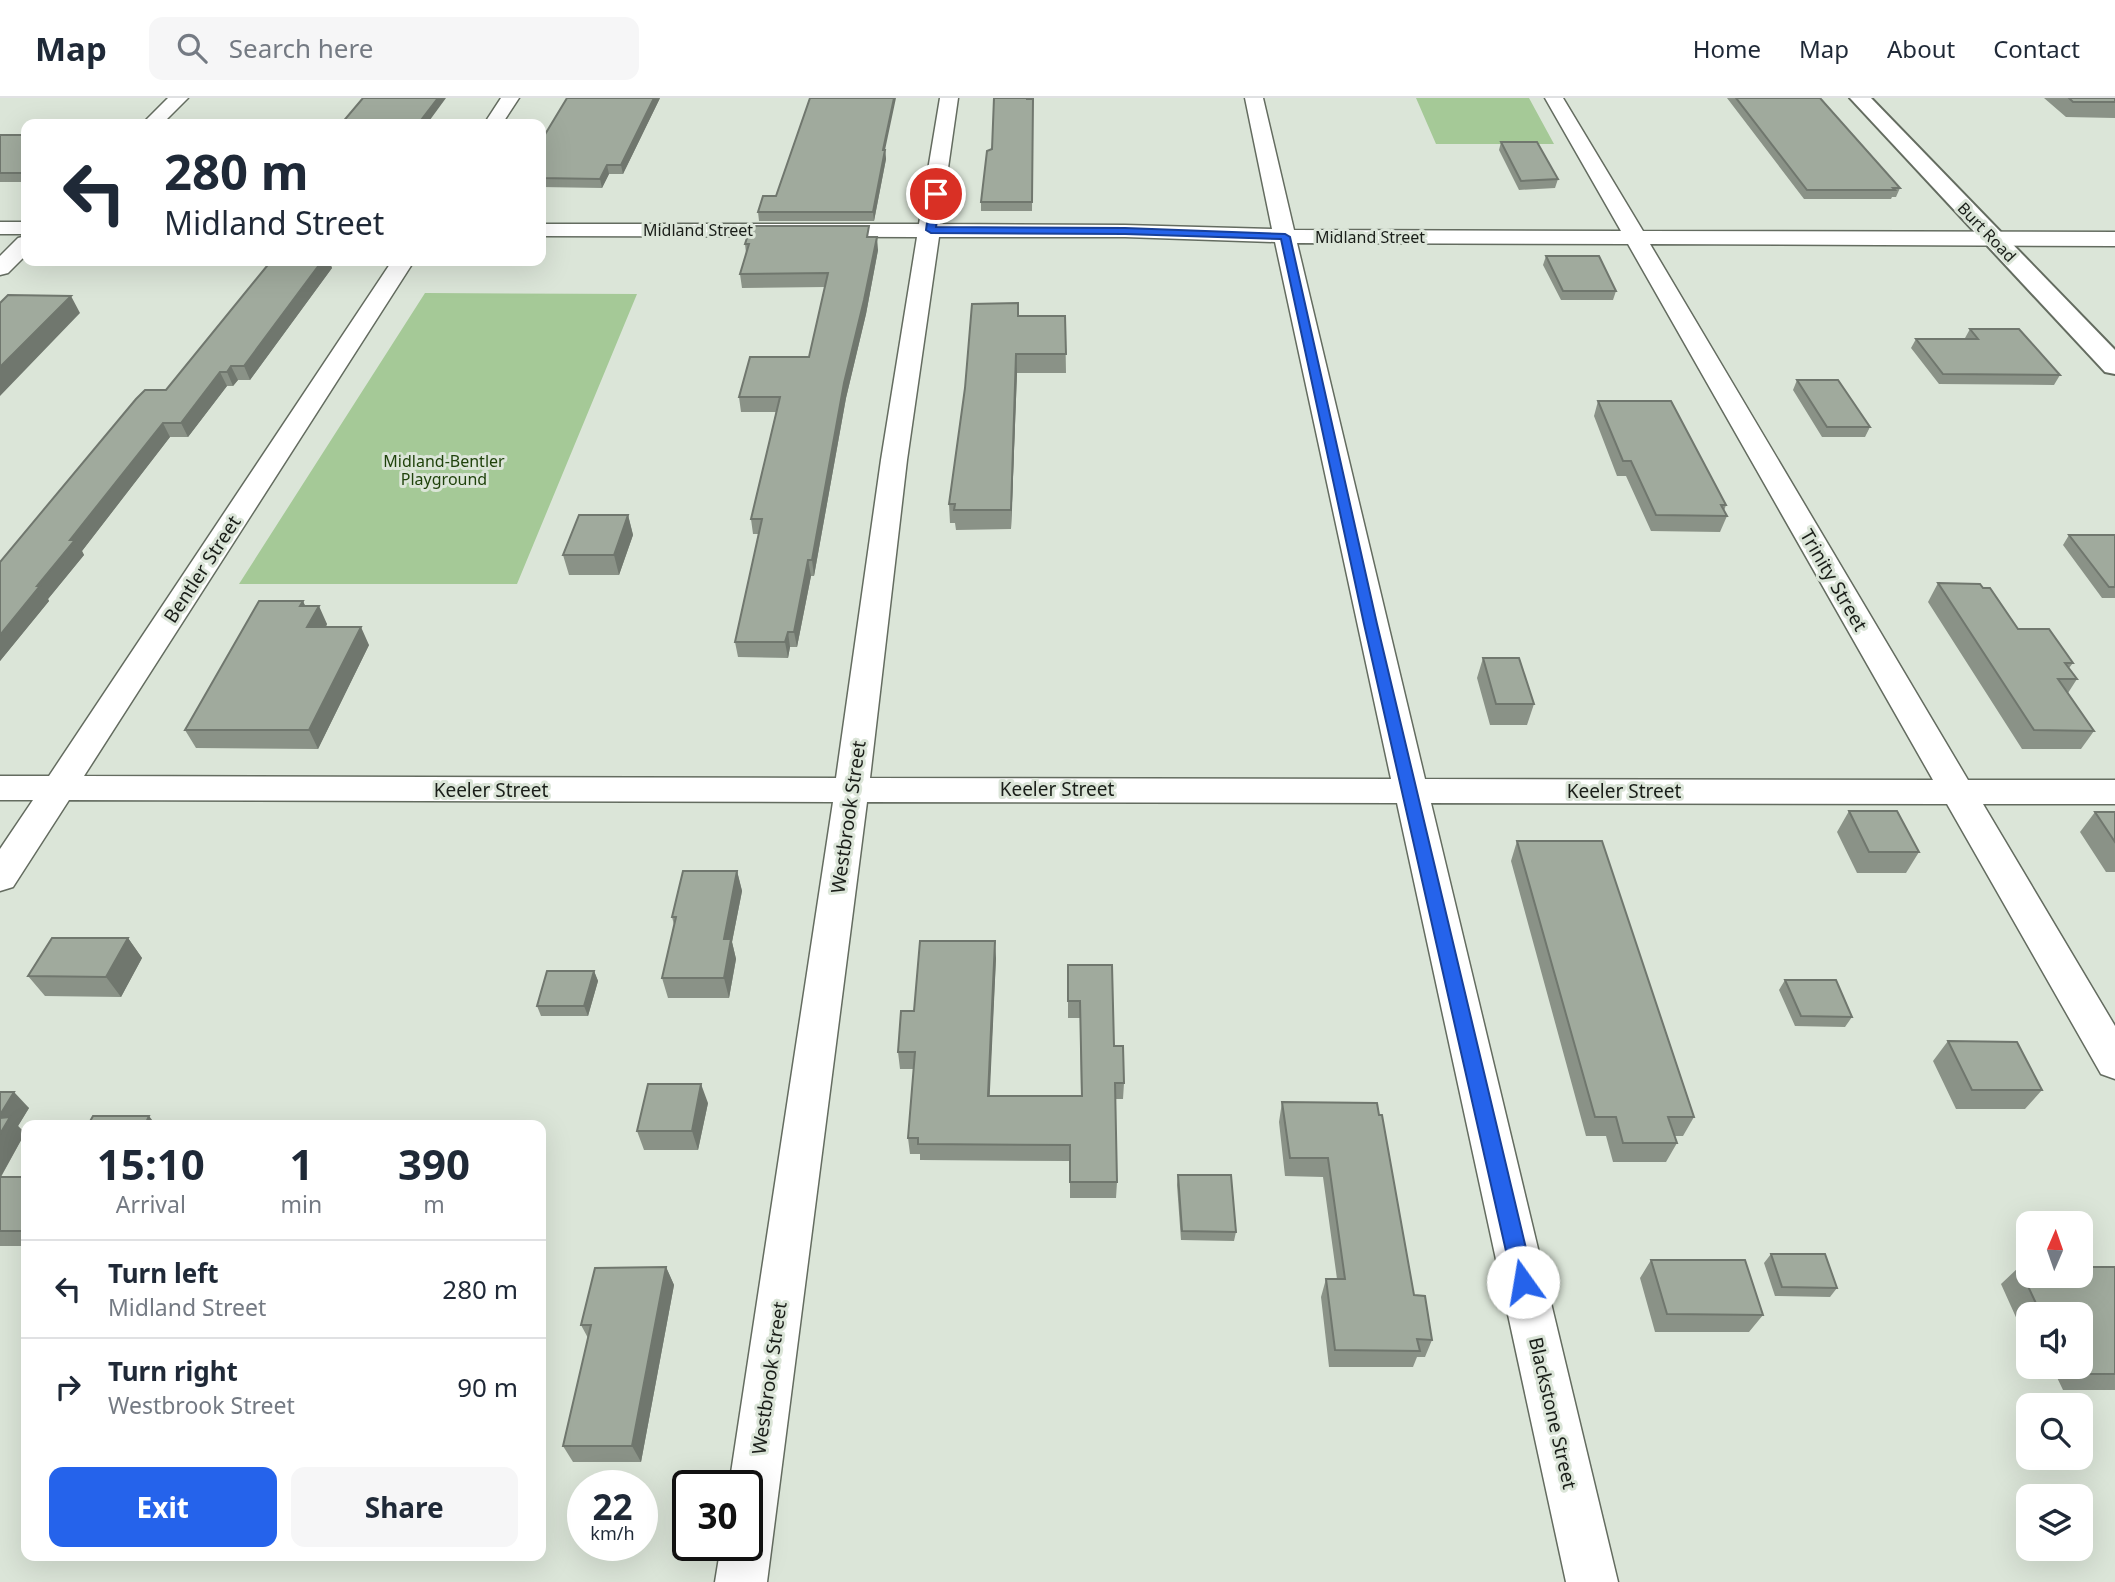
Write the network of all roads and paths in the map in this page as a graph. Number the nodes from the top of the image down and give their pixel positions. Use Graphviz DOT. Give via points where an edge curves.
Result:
graph roads {
  1 [pos="179,98"];
  2 [pos="510,98"];
  3 [pos="949,98"];
  4 [pos="1254,98"];
  5 [pos="1554,98"];
  6 [pos="1860,98"];
  7 [pos="156,119"];
  8 [pos="496,119"];
  9 [pos="0,228"];
  10 [pos="21,228"];
  11 [pos="546,230"];
  12 [pos="931,230"];
  13 [pos="1285,237"];
  14 [pos="1635,237"];
  15 [pos="1994,239"];
  16 [pos="2115,240"];
  17 [pos="21,248"];
  18 [pos="400,266"];
  19 [pos="0,268"];
  20 [pos="2115,366"];
  21 [pos="0,788"];
  22 [pos="59,789"];
  23 [pos="1411,790"];
  24 [pos="851,791"];
  25 [pos="1956,792"];
  26 [pos="2115,792"];
  27 [pos="0,878"];
  28 [pos="2115,1062"];
  29 [pos="756,1470"];
  30 [pos="744,1561"];
  31 [pos="741,1582"];
  32 [pos="1592,1582"];
  1 -- 7 [label="street"];
  2 -- 8 [label="street"];
  3 -- 12 [label="street, Westbrook Street"];
  4 -- 13 [label="street, Blackstone Street"];
  5 -- 14 [label="street, Trinity Street"];
  6 -- 15 [label="street, Burt Road"];
  9 -- 10 [label="street"];
  11 -- 12 [label="street, Midland Street"];
  12 -- 13 [label="street, Midland Street"];
  12 -- 24 [label="street, Westbrook Street" via="899,425"];
  13 -- 14 [label="street, Midland Street"];
  13 -- 23 [label="street, Blackstone Street"];
  14 -- 15 [label="street, Midland Street"];
  14 -- 25 [label="street, Trinity Street"];
  15 -- 16 [label="street, Midland Street"];
  15 -- 20 [label="street, Burt Road"];
  17 -- 19 [label="street"];
  18 -- 22 [label="street, Bentler Street"];
  21 -- 22 [label="street, Keeler Street"];
  22 -- 24 [label="street, Keeler Street"];
  22 -- 27 [label="street, Bentler Street"];
  23 -- 24 [label="street, Keeler Street"];
  23 -- 25 [label="street, Keeler Street"];
  23 -- 32 [label="street, Blackstone Street"];
  24 -- 29 [label="street, Westbrook Street"];
  25 -- 26 [label="street, Keeler Street"];
  25 -- 28 [label="street, Trinity Street"];
  30 -- 31 [label="street"];
}
